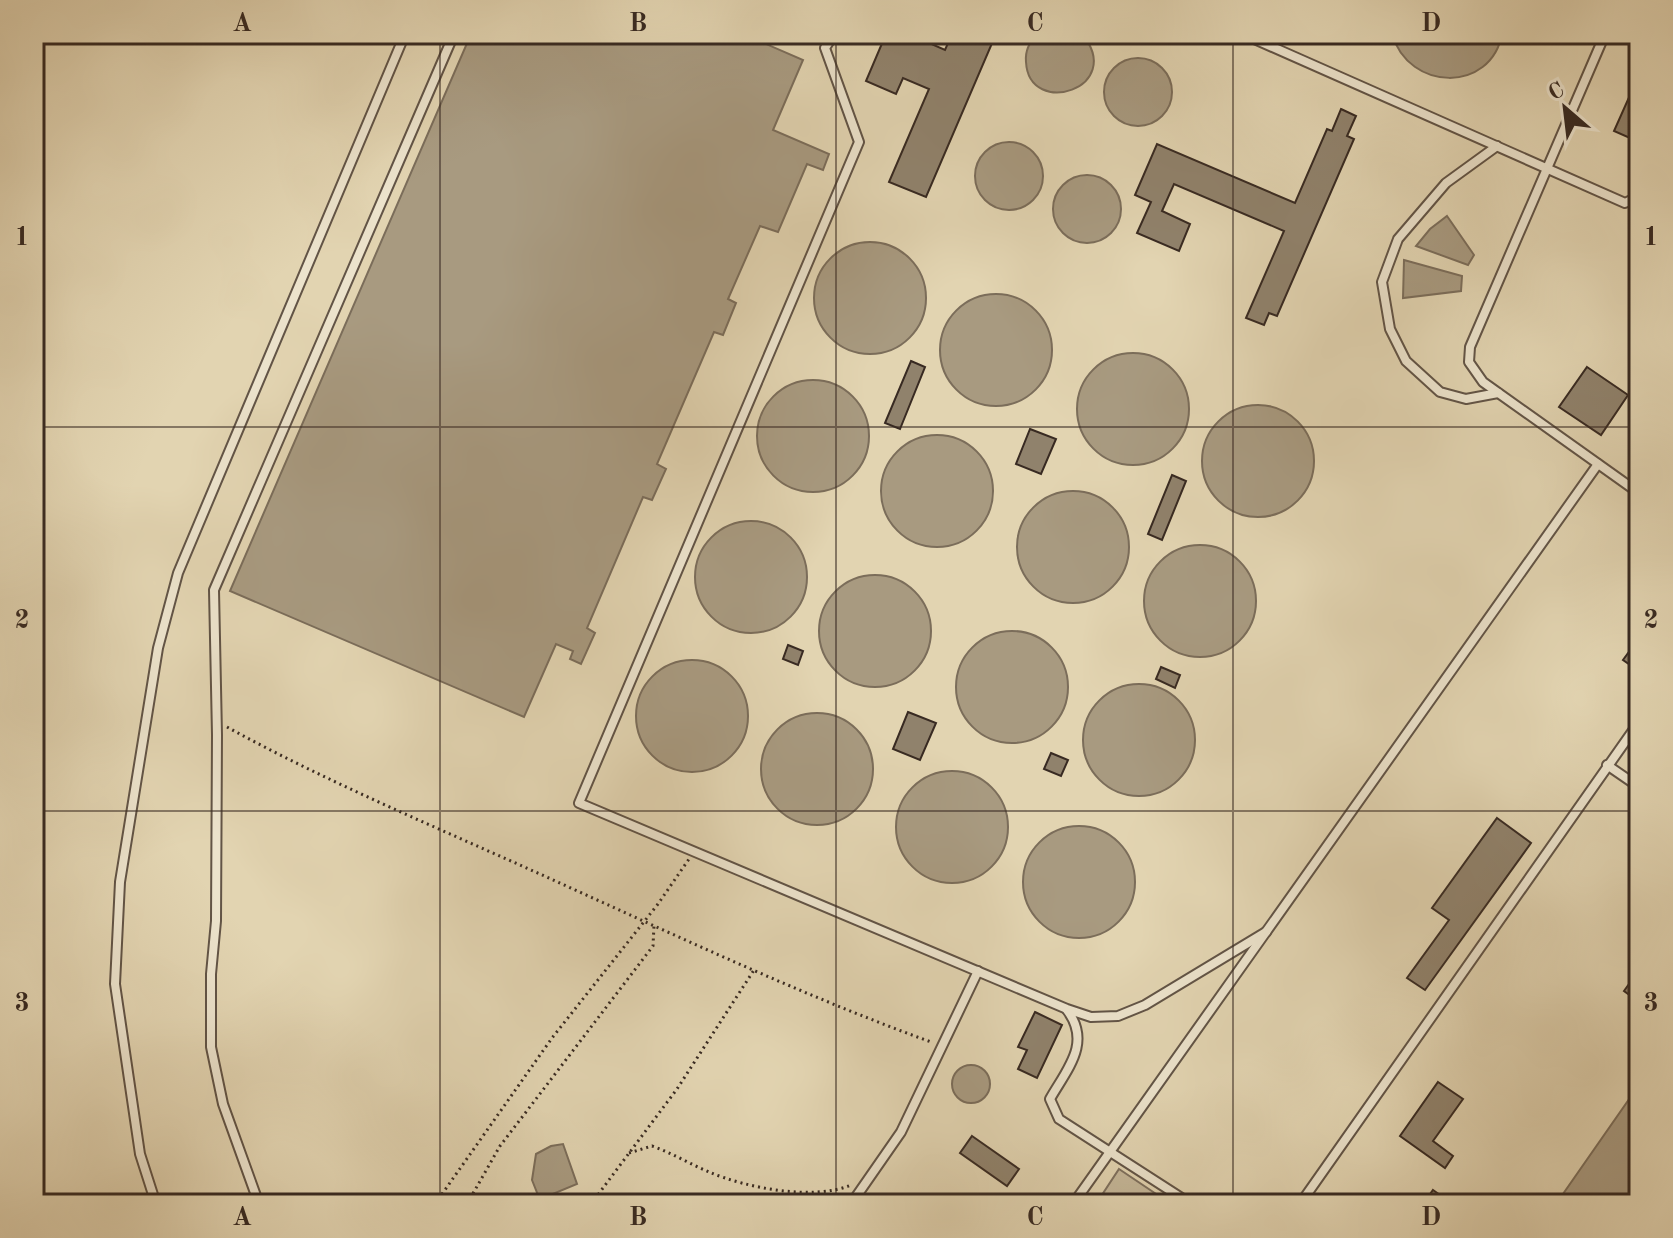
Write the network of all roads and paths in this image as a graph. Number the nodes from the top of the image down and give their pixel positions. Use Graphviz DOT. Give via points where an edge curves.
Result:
graph roads {
  1 [pos="405,34"];
  2 [pos="454,34"];
  3 [pos="834,34"];
  4 [pos="1243,34"];
  5 [pos="1605,34"];
  6 [pos="1497,146"];
  7 [pos="1547,168"];
  8 [pos="1639,196"];
  9 [pos="1499,393"];
  10 [pos="1598,464"];
  11 [pos="1639,493"];
  12 [pos="217,721"];
  13 [pos="1639,722"];
  14 [pos="1607,765"];
  15 [pos="1639,787"];
  16 [pos="694,851"];
  17 [pos="644,921"];
  18 [pos="654,925"];
  19 [pos="1266,932"];
  20 [pos="754,970"];
  21 [pos="978,971"];
  22 [pos="1067,1009"];
  23 [pos="943,1046"];
  24 [pos="1110,1152"];
  25 [pos="629,1153"];
  26 [pos="870,1178"];
  27 [pos="156,1204"];
  28 [pos="259,1204"];
  29 [pos="435,1204"];
  30 [pos="467,1204"];
  31 [pos="591,1204"];
  32 [pos="851,1204"];
  33 [pos="1073,1204"];
  34 [pos="1191,1204"];
  35 [pos="1300,1204"];
  1 -- 27 [label="lane" via="178,573 158,648 120,882 115,984 140,1154"];
  2 -- 12 [label="lane" via="214,590"];
  3 -- 16 [label="lane" via="825,48 859,142 579,803"];
  4 -- 6 [label="lane"];
  5 -- 7 [label="lane"];
  6 -- 7 [label="lane"];
  6 -- 9 [label="lane" via="1446,183 1407,228 1382,282 1390,329 1406,361 1440,392 1466,399"];
  7 -- 8 [label="lane" via="1625,203"];
  7 -- 9 [label="lane" via="1470,347 1469,362"];
  9 -- 10 [label="lane"];
  10 -- 11 [label="lane"];
  10 -- 19 [label="lane"];
  12 -- 17 [label="path"];
  12 -- 28 [label="lane" via="211,1047 223,1104"];
  13 -- 14 [label="lane"];
  14 -- 15 [label="lane"];
  14 -- 35 [label="lane"];
  16 -- 17 [label="path"];
  16 -- 21 [label="lane"];
  17 -- 18 [label="path"];
  17 -- 29 [label="path" via="552,1038"];
  18 -- 20 [label="path"];
  18 -- 30 [label="path" via="653,946 500,1146"];
  19 -- 22 [label="lane" via="1118,1016 1091,1017"];
  19 -- 24 [label="lane"];
  20 -- 23 [label="path"];
  20 -- 25 [label="path"];
  21 -- 22 [label="lane"];
  21 -- 23 [label="lane"];
  22 -- 24 [label="lane" via="1079,1034 1074,1057 1050,1099 1059,1119"];
  23 -- 26 [label="lane" via="901,1132"];
  24 -- 33 [label="lane"];
  24 -- 34 [label="lane"];
  25 -- 26 [label="path" via="652,1146 710,1172 801,1192 842,1189"];
  25 -- 31 [label="path"];
  26 -- 32 [label="lane"];
}
